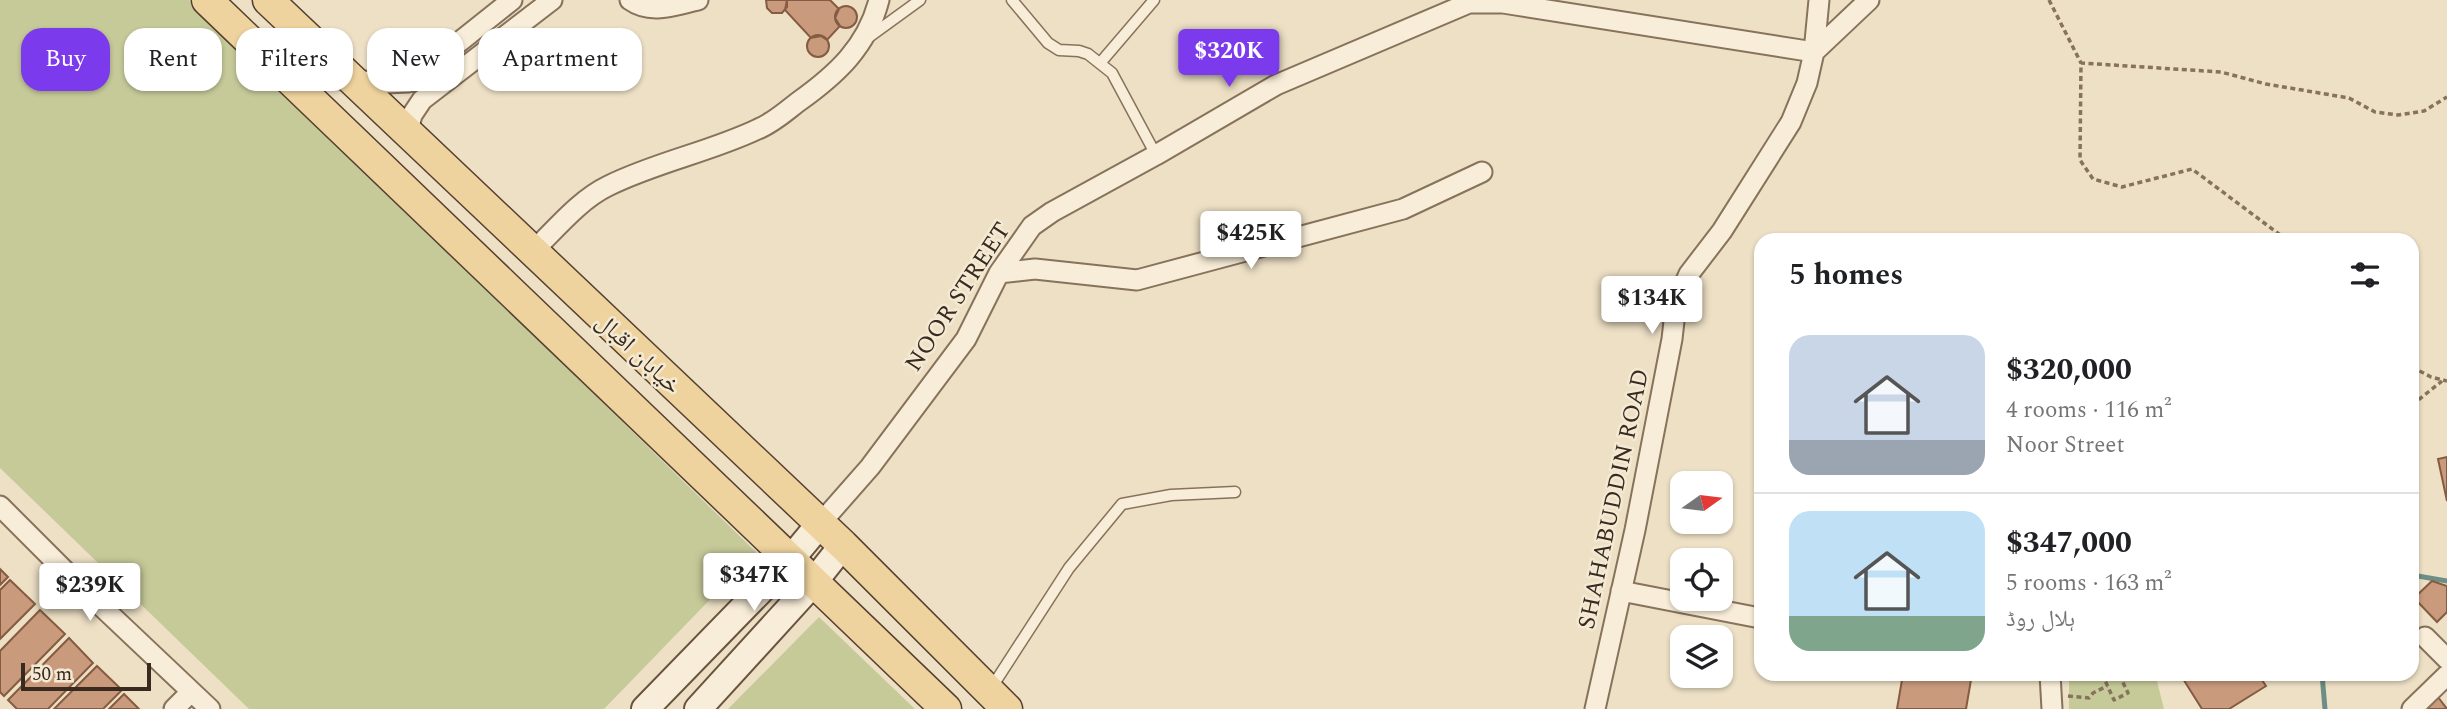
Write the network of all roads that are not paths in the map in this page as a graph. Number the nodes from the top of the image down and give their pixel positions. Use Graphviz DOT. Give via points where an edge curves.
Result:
graph roads {
  1 [pos="206,0"];
  2 [pos="268,0"];
  3 [pos="512,0"];
  4 [pos="552,0"];
  5 [pos="629,0"];
  6 [pos="698,0"];
  7 [pos="878,0"];
  8 [pos="920,0"];
  9 [pos="1012,0"];
  10 [pos="1154,0"];
  11 [pos="1819,0"];
  12 [pos="1869,0"];
  13 [pos="1469,1"];
  14 [pos="289,20"];
  15 [pos="236,28"];
  16 [pos="282,28"];
  17 [pos="297,28"];
  18 [pos="862,41"];
  19 [pos="1814,52"];
  20 [pos="1101,62"];
  21 [pos="353,79"];
  22 [pos="353,81"];
  23 [pos="302,91"];
  24 [pos="407,134"];
  25 [pos="1156,155"];
  26 [pos="1482,172"];
  27 [pos="532,252"];
  28 [pos="999,273"];
  29 [pos="503,283"];
  30 [pos="1235,492"];
  31 [pos="0,506"];
  32 [pos="819,525"];
  33 [pos="843,545"];
  34 [pos="790,560"];
  35 [pos="813,583"];
  36 [pos="1621,592"];
  37 [pos="1754,617"];
  38 [pos="2425,637"];
  39 [pos="2447,659"];
  40 [pos="2447,676"];
  41 [pos="2050,681"];
  42 [pos="191,692"];
  43 [pos="990,703"];
  44 [pos="174,709"];
  45 [pos="209,709"];
  46 [pos="645,709"];
  47 [pos="698,709"];
  48 [pos="946,709"];
  49 [pos="1595,709"];
  50 [pos="2052,709"];
  51 [pos="2413,709"];
  1 -- 15 [label="main road, خیابان اقبال"];
  2 -- 14 [label="main road, خیابان اقبال"];
  3 -- 21 [label="street" via="408,82"];
  4 -- 24 [label="street" via="422,100"];
  5 -- 6 [label="street" via="659,9"];
  7 -- 18 [label="street"];
  8 -- 18 [label="lane"];
  9 -- 20 [label="lane" via="1048,43"];
  10 -- 20 [label="lane"];
  11 -- 19 [label="street, SHAHABUDDIN ROAD"];
  12 -- 19 [label="street"];
  13 -- 19 [label="street, NOOR STREET"];
  13 -- 25 [label="street, NOOR STREET" via="1276,85"];
  14 -- 16 [label="main road"];
  14 -- 17 [label="main road, خیابان اقبال"];
  18 -- 27 [label="street" via="844,66 762,128 606,187"];
  19 -- 36 [label="street, SHAHABUDDIN ROAD" via="1791,122 1722,232 1689,274 1676,303"];
  20 -- 25 [label="lane" via="1112,73"];
  22 -- 24 [label="main road, خیابان اقبال"];
  23 -- 29 [label="main road, خیابان اقبال"];
  24 -- 27 [label="main road, خیابان اقبال"];
  25 -- 28 [label="street, NOOR STREET" via="1032,226"];
  26 -- 28 [label="street" via="1403,209 1137,280 1035,269"];
  27 -- 29 [label="main road"];
  27 -- 32 [label="main road, خیابان اقبال"];
  28 -- 32 [label="street, NOOR STREET" via="966,339 870,467"];
  29 -- 34 [label="main road, خیابان اقبال"];
  30 -- 43 [label="lane" via="1171,495 1122,504 1069,568"];
  31 -- 42 [label="street"];
  32 -- 33 [label="main road, خیابان اقبال"];
  32 -- 34 [label="street"];
  33 -- 35 [label="street"];
  33 -- 43 [label="main road, خیابان اقبال"];
  34 -- 35 [label="main road, خیابان اقبال"];
  34 -- 46 [label="street"];
  35 -- 47 [label="street"];
  35 -- 48 [label="main road, خیابان اقبال"];
  36 -- 37 [label="street"];
  36 -- 49 [label="street, SHAHABUDDIN ROAD"];
  38 -- 39 [label="street"];
  40 -- 51 [label="street"];
  41 -- 50 [label="street"];
  42 -- 44 [label="street"];
  42 -- 45 [label="street"];
}
